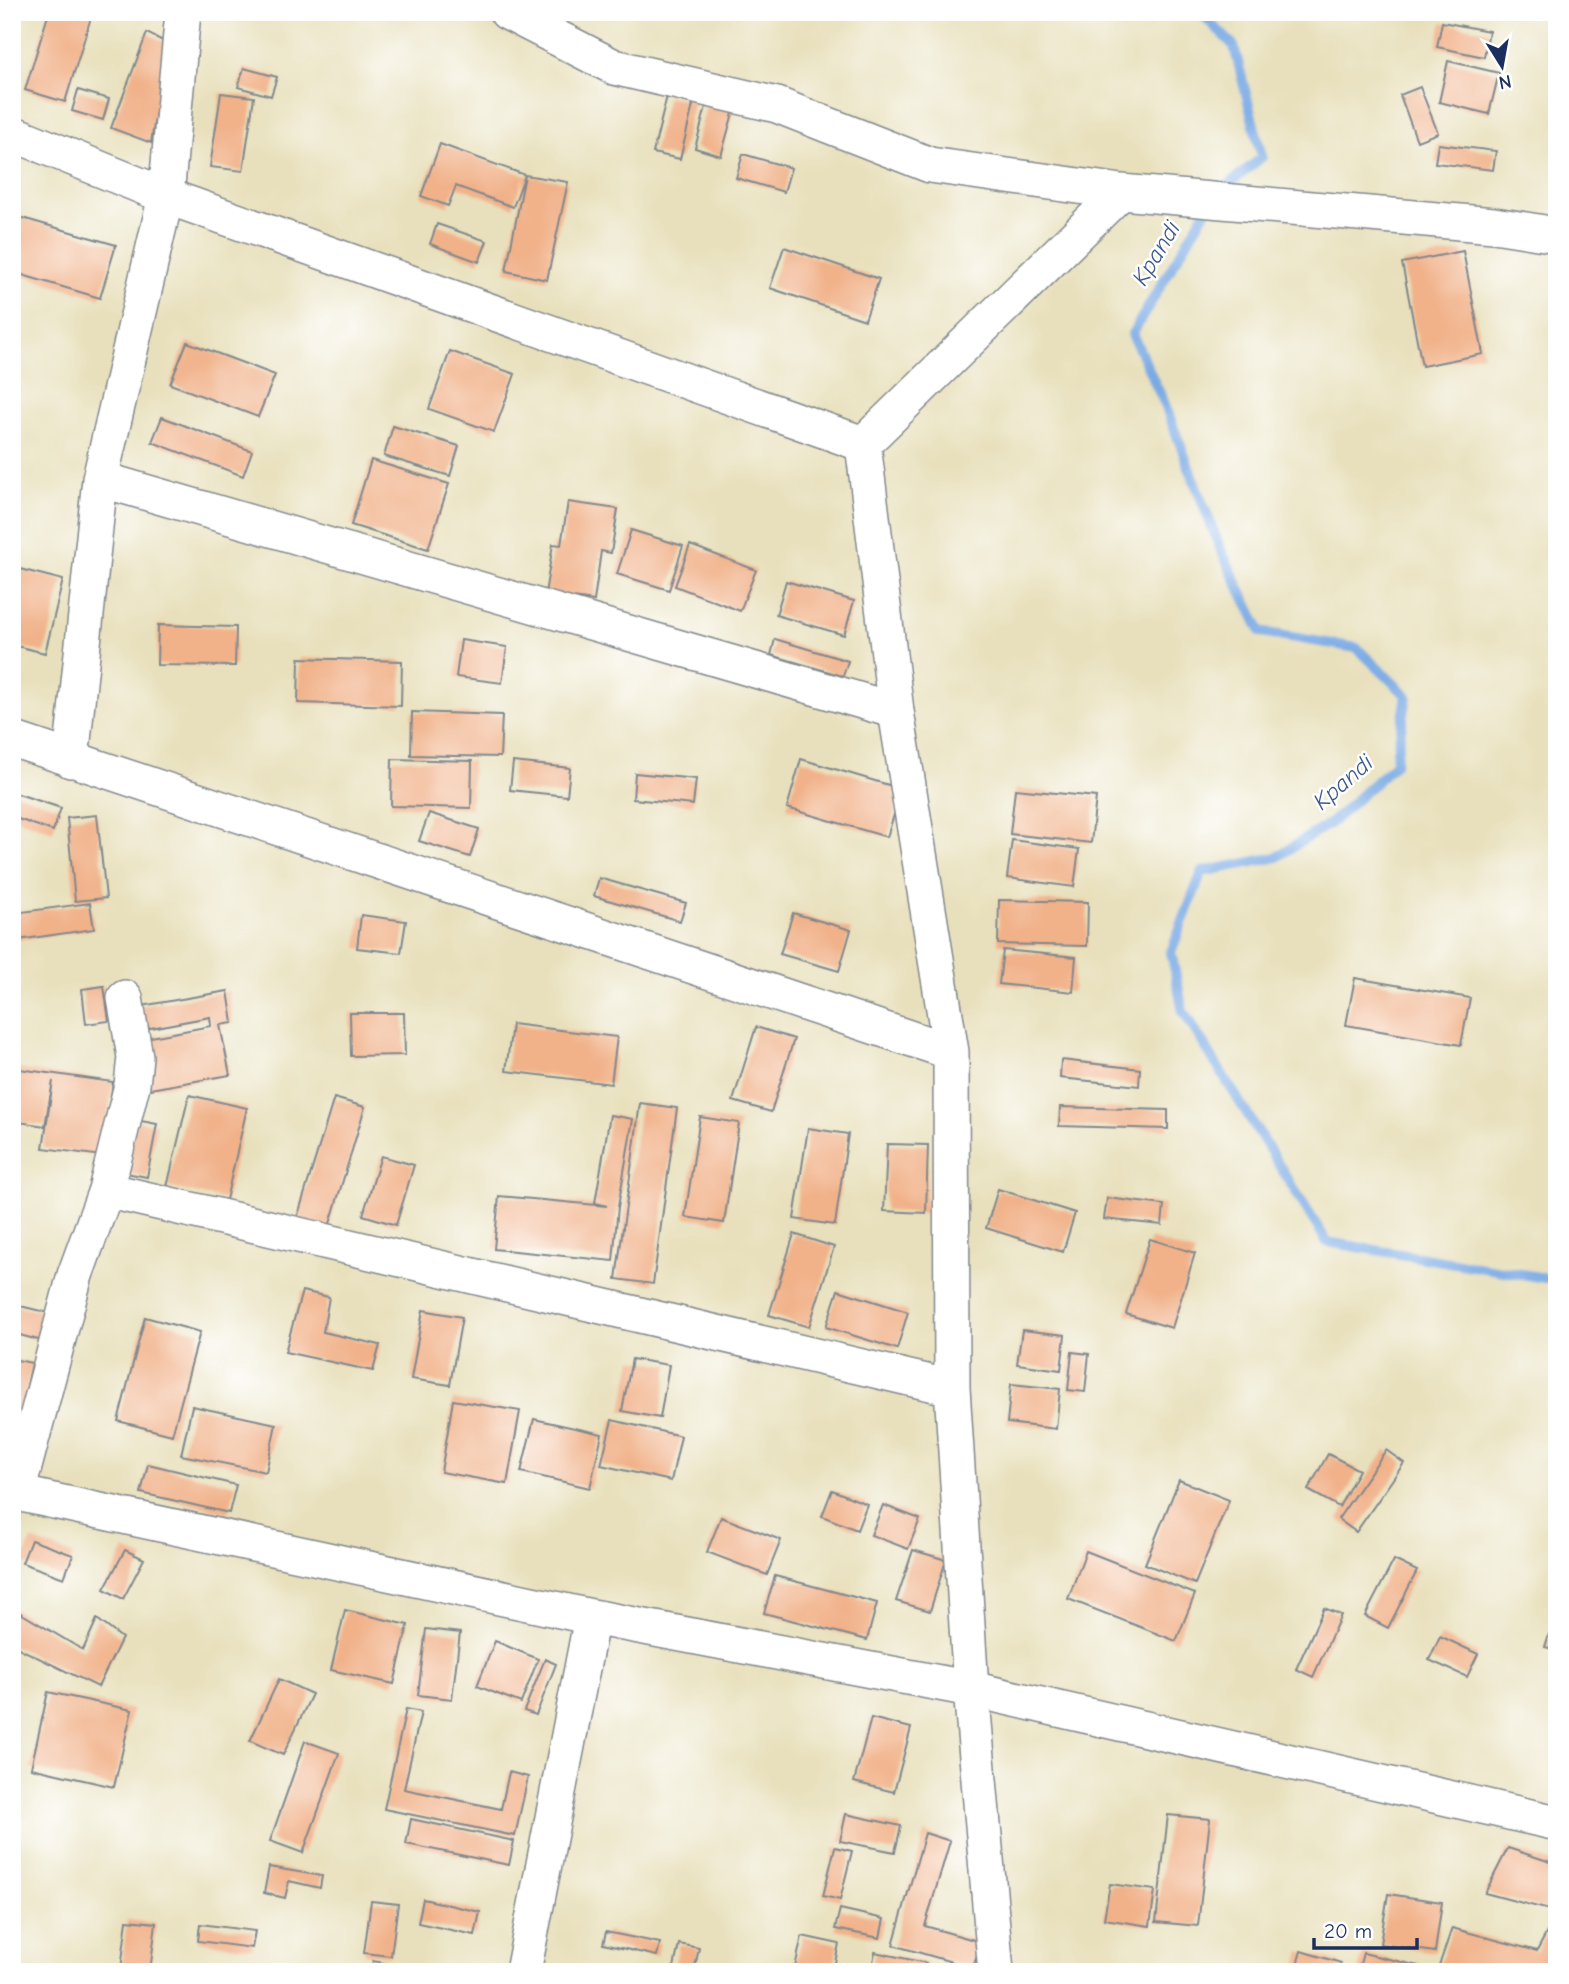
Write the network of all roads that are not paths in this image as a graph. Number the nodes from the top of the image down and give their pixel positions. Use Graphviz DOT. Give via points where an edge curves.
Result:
graph roads {
  1 [pos="183,12"];
  2 [pos="507,12"];
  3 [pos="12,133"];
  4 [pos="1121,192"];
  5 [pos="166,196"];
  6 [pos="1557,235"];
  7 [pos="863,444"];
  8 [pos="100,479"];
  9 [pos="896,711"];
  10 [pos="12,739"];
  11 [pos="71,760"];
  12 [pos="124,999"];
  13 [pos="951,1052"];
  14 [pos="106,1190"];
  15 [pos="952,1388"];
  16 [pos="15,1492"];
  17 [pos="592,1617"];
  18 [pos="971,1689"];
  19 [pos="1557,1823"];
  20 [pos="523,1972"];
  21 [pos="996,1972"];
  1 -- 5 [label="street"];
  2 -- 4 [label="street" via="614,68 777,105 930,166"];
  3 -- 5 [label="street"];
  4 -- 6 [label="street" via="1494,225"];
  4 -- 7 [label="street"];
  5 -- 7 [label="street"];
  5 -- 8 [label="street"];
  7 -- 9 [label="street"];
  8 -- 9 [label="street"];
  8 -- 11 [label="street"];
  9 -- 13 [label="street"];
  10 -- 11 [label="street"];
  11 -- 13 [label="street"];
  12 -- 14 [label="street" via="135,1058"];
  13 -- 15 [label="street"];
  14 -- 15 [label="street"];
  14 -- 16 [label="street" via="75,1275"];
  15 -- 18 [label="street"];
  16 -- 17 [label="street"];
  17 -- 18 [label="street"];
  17 -- 20 [label="street"];
  18 -- 19 [label="street"];
  18 -- 21 [label="street"];
}
